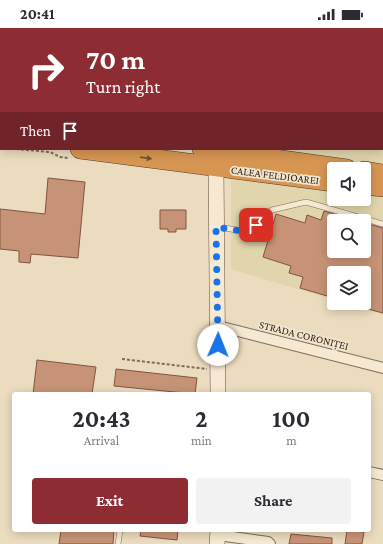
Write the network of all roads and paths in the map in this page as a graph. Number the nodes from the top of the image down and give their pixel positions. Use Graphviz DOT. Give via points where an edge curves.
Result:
graph roads {
  1 [pos="27,150"];
  2 [pos="203,150"];
  3 [pos="208,150"];
  4 [pos="74,153"];
  5 [pos="216,168"];
  6 [pos="327,171"];
  7 [pos="371,172"];
  8 [pos="327,173"];
  9 [pos="383,174"];
  10 [pos="371,186"];
  11 [pos="383,187"];
  12 [pos="383,224"];
  13 [pos="216,227"];
  14 [pos="218,326"];
  15 [pos="122,359"];
  16 [pos="383,368"];
  17 [pos="218,370"];
  18 [pos="218,392"];
  19 [pos="371,472"];
  20 [pos="383,475"];
  21 [pos="120,532"];
  22 [pos="218,536"];
  23 [pos="118,544"];
  24 [pos="270,544"];
  1 -- 4 [label="path" via="50,152 60,157"];
  2 -- 5 [label="street" via="213,158"];
  3 -- 6 [label="highway, CALEA FELDIOAREI"];
  4 -- 5 [label="highway, CALEA FELDIOAREI, one-way"];
  5 -- 8 [label="highway, CALEA FELDIOAREI" via="223,161"];
  5 -- 13 [label="street"];
  7 -- 9 [label="highway"];
  10 -- 11 [label="highway"];
  12 -- 13 [label="lane" via="306,202 272,210 248,232"];
  13 -- 14 [label="street"];
  14 -- 16 [label="street, STRADA CORONIȚEI"];
  14 -- 17 [label="street"];
  15 -- 17 [label="path"];
  17 -- 18 [label="street"];
  19 -- 20 [label="street"];
  21 -- 23 [label="lane"];
  22 -- 24 [label="street"];
}
